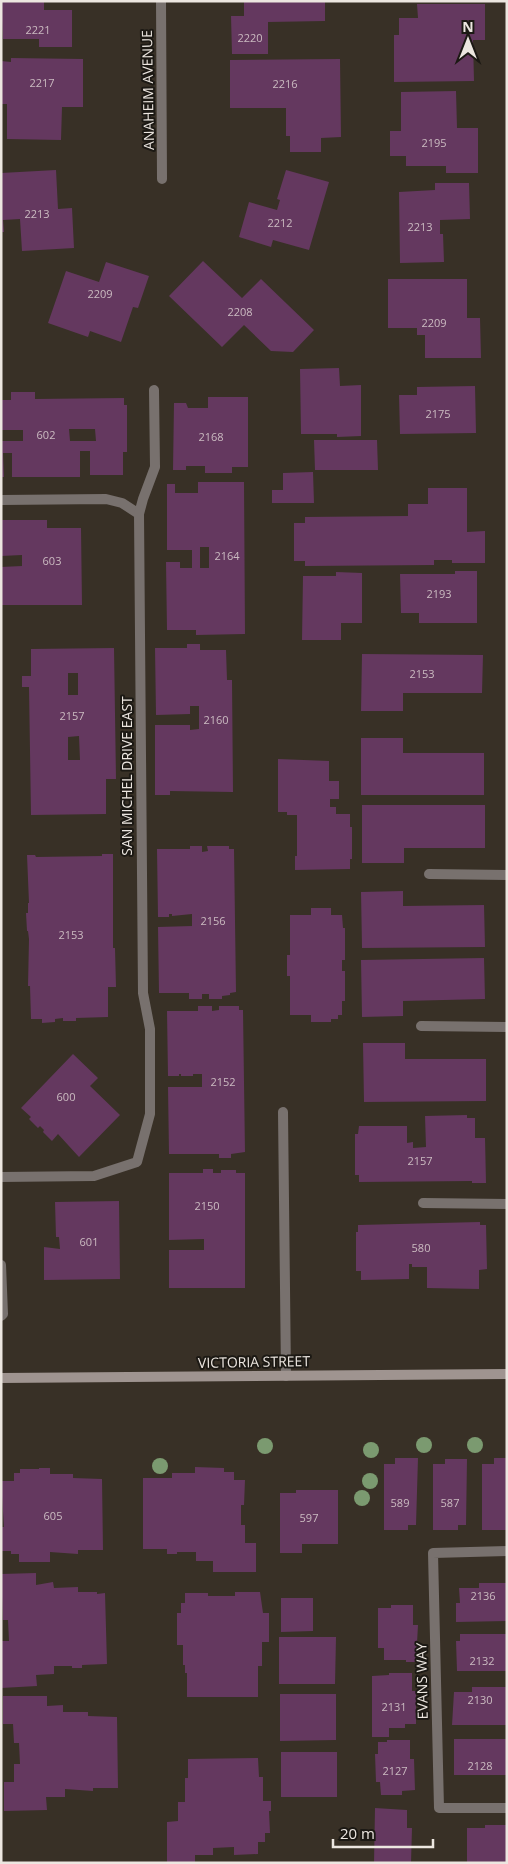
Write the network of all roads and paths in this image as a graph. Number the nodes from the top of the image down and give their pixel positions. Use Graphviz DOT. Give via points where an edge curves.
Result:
graph roads {
  1 [pos="161,1"];
  2 [pos="162,179"];
  3 [pos="154,390"];
  4 [pos="1,500"];
  5 [pos="139,514"];
  6 [pos="429,874"];
  7 [pos="507,875"];
  8 [pos="421,1026"];
  9 [pos="507,1027"];
  10 [pos="282,1112"];
  11 [pos="1,1177"];
  12 [pos="423,1204"];
  13 [pos="507,1204"];
  14 [pos="1,1265"];
  15 [pos="1,1316"];
  16 [pos="507,1374"];
  17 [pos="286,1376"];
  18 [pos="1,1378"];
  19 [pos="507,1551"];
  20 [pos="507,1808"];
  1 -- 2 [label="street, ANAHEIM AVENUE"];
  3 -- 5 [label="street, SAN MICHEL DRIVE EAST" via="155,467"];
  4 -- 5 [label="street" via="106,499 122,503"];
  5 -- 11 [label="street, SAN MICHEL DRIVE EAST" via="143,994 150,1029 150,1114 137,1162 94,1176"];
  6 -- 7 [label="street"];
  8 -- 9 [label="street"];
  10 -- 17 [label="street"];
  12 -- 13 [label="street"];
  14 -- 15 [label="street"];
  16 -- 17 [label="main road, VICTORIA STREET"];
  17 -- 18 [label="main road, VICTORIA STREET"];
  19 -- 20 [label="street, EVANS WAY" via="434,1553 439,1808"];
}
